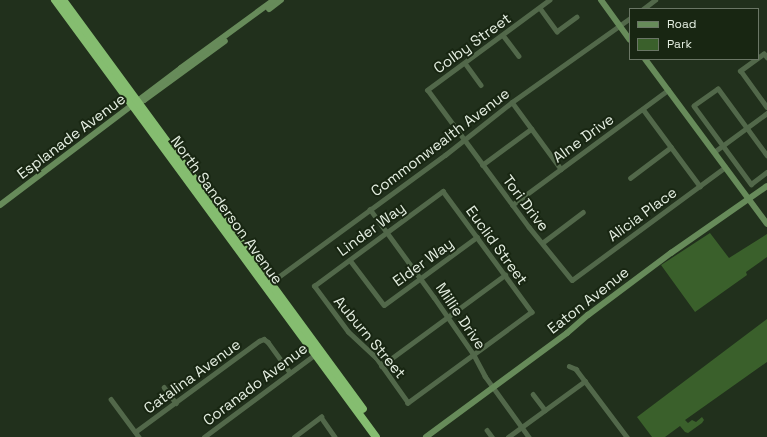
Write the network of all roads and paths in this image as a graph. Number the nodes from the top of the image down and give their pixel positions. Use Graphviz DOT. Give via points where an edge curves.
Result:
graph roads {
  1 [pos="55,0"];
  2 [pos="63,0"];
  3 [pos="274,0"];
  4 [pos="281,0"];
  5 [pos="550,0"];
  6 [pos="601,0"];
  7 [pos="655,0"];
  8 [pos="540,8"];
  9 [pos="644,8"];
  10 [pos="576,16"];
  11 [pos="629,19"];
  12 [pos="619,26"];
  13 [pos="503,35"];
  14 [pos="629,39"];
  15 [pos="519,56"];
  16 [pos="759,58"];
  17 [pos="767,58"];
  18 [pos="646,60"];
  19 [pos="756,60"];
  20 [pos="465,63"];
  21 [pos="481,85"];
  22 [pos="428,90"];
  23 [pos="668,90"];
  24 [pos="512,102"];
  25 [pos="135,104"];
  26 [pos="767,106"];
  27 [pos="643,109"];
  28 [pos="767,113"];
  29 [pos="746,128"];
  30 [pos="531,129"];
  31 [pos="464,139"];
  32 [pos="723,146"];
  33 [pos="671,148"];
  34 [pos="714,152"];
  35 [pos="767,156"];
  36 [pos="482,165"];
  37 [pos="725,167"];
  38 [pos="561,169"];
  39 [pos="767,172"];
  40 [pos="630,178"];
  41 [pos="700,186"];
  42 [pos="767,186"];
  43 [pos="443,192"];
  44 [pos="749,199"];
  45 [pos="0,205"];
  46 [pos="512,205"];
  47 [pos="370,210"];
  48 [pos="583,212"];
  49 [pos="767,224"];
  50 [pos="387,232"];
  51 [pos="477,237"];
  52 [pos="542,243"];
  53 [pos="350,260"];
  54 [pos="505,275"];
  55 [pos="421,278"];
  56 [pos="572,280"];
  57 [pos="268,284"];
  58 [pos="314,286"];
  59 [pos="448,317"];
  60 [pos="318,352"];
  61 [pos="474,355"];
  62 [pos="381,366"];
  63 [pos="569,366"];
  64 [pos="290,372"];
  65 [pos="585,381"];
  66 [pos="164,387"];
  67 [pos="493,387"];
  68 [pos="533,394"];
  69 [pos="111,399"];
  70 [pos="176,403"];
  71 [pos="545,410"];
  72 [pos="522,427"];
  73 [pos="487,430"];
  74 [pos="135,432"];
  75 [pos="139,437"];
  76 [pos="205,437"];
  77 [pos="294,437"];
  78 [pos="335,437"];
  79 [pos="376,437"];
  80 [pos="383,437"];
  81 [pos="426,437"];
  82 [pos="492,437"];
  83 [pos="508,437"];
  84 [pos="529,437"];
  85 [pos="627,437"];
  1 -- 25 [label="highway, North Sanderson Avenue"];
  2 -- 25 [label="highway, North Sanderson Avenue"];
  3 -- 25 [label="street, Esplanade Avenue"];
  4 -- 25 [label="street, Esplanade Avenue"];
  5 -- 8 [label="street, Colby Street"];
  6 -- 12 [label="street"];
  7 -- 9 [label="street"];
  8 -- 10 [label="street" via="557,31"];
  8 -- 13 [label="street, Colby Street"];
  11 -- 12 [label="street, Commonwealth Avenue"];
  12 -- 14 [label="street"];
  12 -- 24 [label="street, Commonwealth Avenue"];
  13 -- 15 [label="street"];
  13 -- 20 [label="street, Colby Street"];
  16 -- 17 [label="street" via="764,54"];
  18 -- 23 [label="street"];
  19 -- 26 [label="street" via="741,72"];
  20 -- 21 [label="street"];
  20 -- 22 [label="street, Colby Street"];
  22 -- 31 [label="street, Tori Drive"];
  23 -- 27 [label="street, Alne Drive"];
  23 -- 34 [label="street"];
  24 -- 30 [label="street"];
  24 -- 31 [label="street, Commonwealth Avenue"];
  25 -- 45 [label="street, Esplanade Avenue"];
  25 -- 57 [label="highway, North Sanderson Avenue"];
  27 -- 33 [label="street"];
  27 -- 38 [label="street, Alne Drive"];
  28 -- 29 [label="street"];
  29 -- 32 [label="street"];
  29 -- 32 [label="street" via="718,89 694,106"];
  29 -- 35 [label="street"];
  30 -- 36 [label="street"];
  30 -- 38 [label="street"];
  31 -- 36 [label="street, Tori Drive"];
  31 -- 47 [label="street, Commonwealth Avenue"];
  32 -- 34 [label="street"];
  32 -- 39 [label="street" via="751,184"];
  33 -- 40 [label="street"];
  33 -- 41 [label="street"];
  34 -- 37 [label="street"];
  36 -- 46 [label="street, Tori Drive"];
  37 -- 41 [label="street, Alicia Place"];
  37 -- 44 [label="street"];
  38 -- 46 [label="street, Alne Drive"];
  41 -- 56 [label="street, Alicia Place"];
  42 -- 44 [label="street, Eaton Avenue"];
  43 -- 50 [label="street, Linder Way"];
  43 -- 51 [label="street, Euclid Street"];
  44 -- 49 [label="street"];
  44 -- 67 [label="street, Eaton Avenue" via="664,258"];
  46 -- 52 [label="street, Tori Drive"];
  47 -- 50 [label="street, Millie Drive"];
  47 -- 57 [label="street, Commonwealth Avenue"];
  48 -- 52 [label="street"];
  50 -- 53 [label="street, Linder Way"];
  50 -- 55 [label="street, Millie Drive"];
  51 -- 54 [label="street, Euclid Street"];
  51 -- 55 [label="street, Elder Way"];
  52 -- 56 [label="street, Tori Drive"];
  53 -- 55 [label="street, Elder Way" via="384,306"];
  53 -- 58 [label="street, Linder Way"];
  54 -- 59 [label="street"];
  54 -- 61 [label="street, Euclid Street" via="532,312"];
  55 -- 59 [label="street, Millie Drive"];
  57 -- 60 [label="highway, North Sanderson Avenue"];
  58 -- 62 [label="street, Auburn Street" via="348,332"];
  59 -- 61 [label="street, Millie Drive"];
  59 -- 62 [label="street"];
  60 -- 64 [label="street, Coranado Avenue"];
  60 -- 79 [label="highway, North Sanderson Avenue"];
  60 -- 80 [label="highway, North Sanderson Avenue"];
  61 -- 62 [label="street, Auburn Street" via="408,403"];
  61 -- 67 [label="street, Millie Drive"];
  63 -- 65 [label="street" via="576,369"];
  64 -- 70 [label="street, Catalina Avenue" via="264,339"];
  64 -- 76 [label="street, Coranado Avenue"];
  65 -- 71 [label="street"];
  65 -- 85 [label="street"];
  66 -- 70 [label="street"];
  67 -- 72 [label="street, Millie Drive"];
  67 -- 81 [label="street, Eaton Avenue"];
  68 -- 71 [label="street"];
  69 -- 74 [label="street"];
  70 -- 74 [label="street, Catalina Avenue"];
  71 -- 72 [label="street"];
  72 -- 83 [label="street"];
  72 -- 84 [label="street, Millie Drive"];
  73 -- 82 [label="street"];
  74 -- 75 [label="street"];
  77 -- 78 [label="street" via="321,417"];
}
